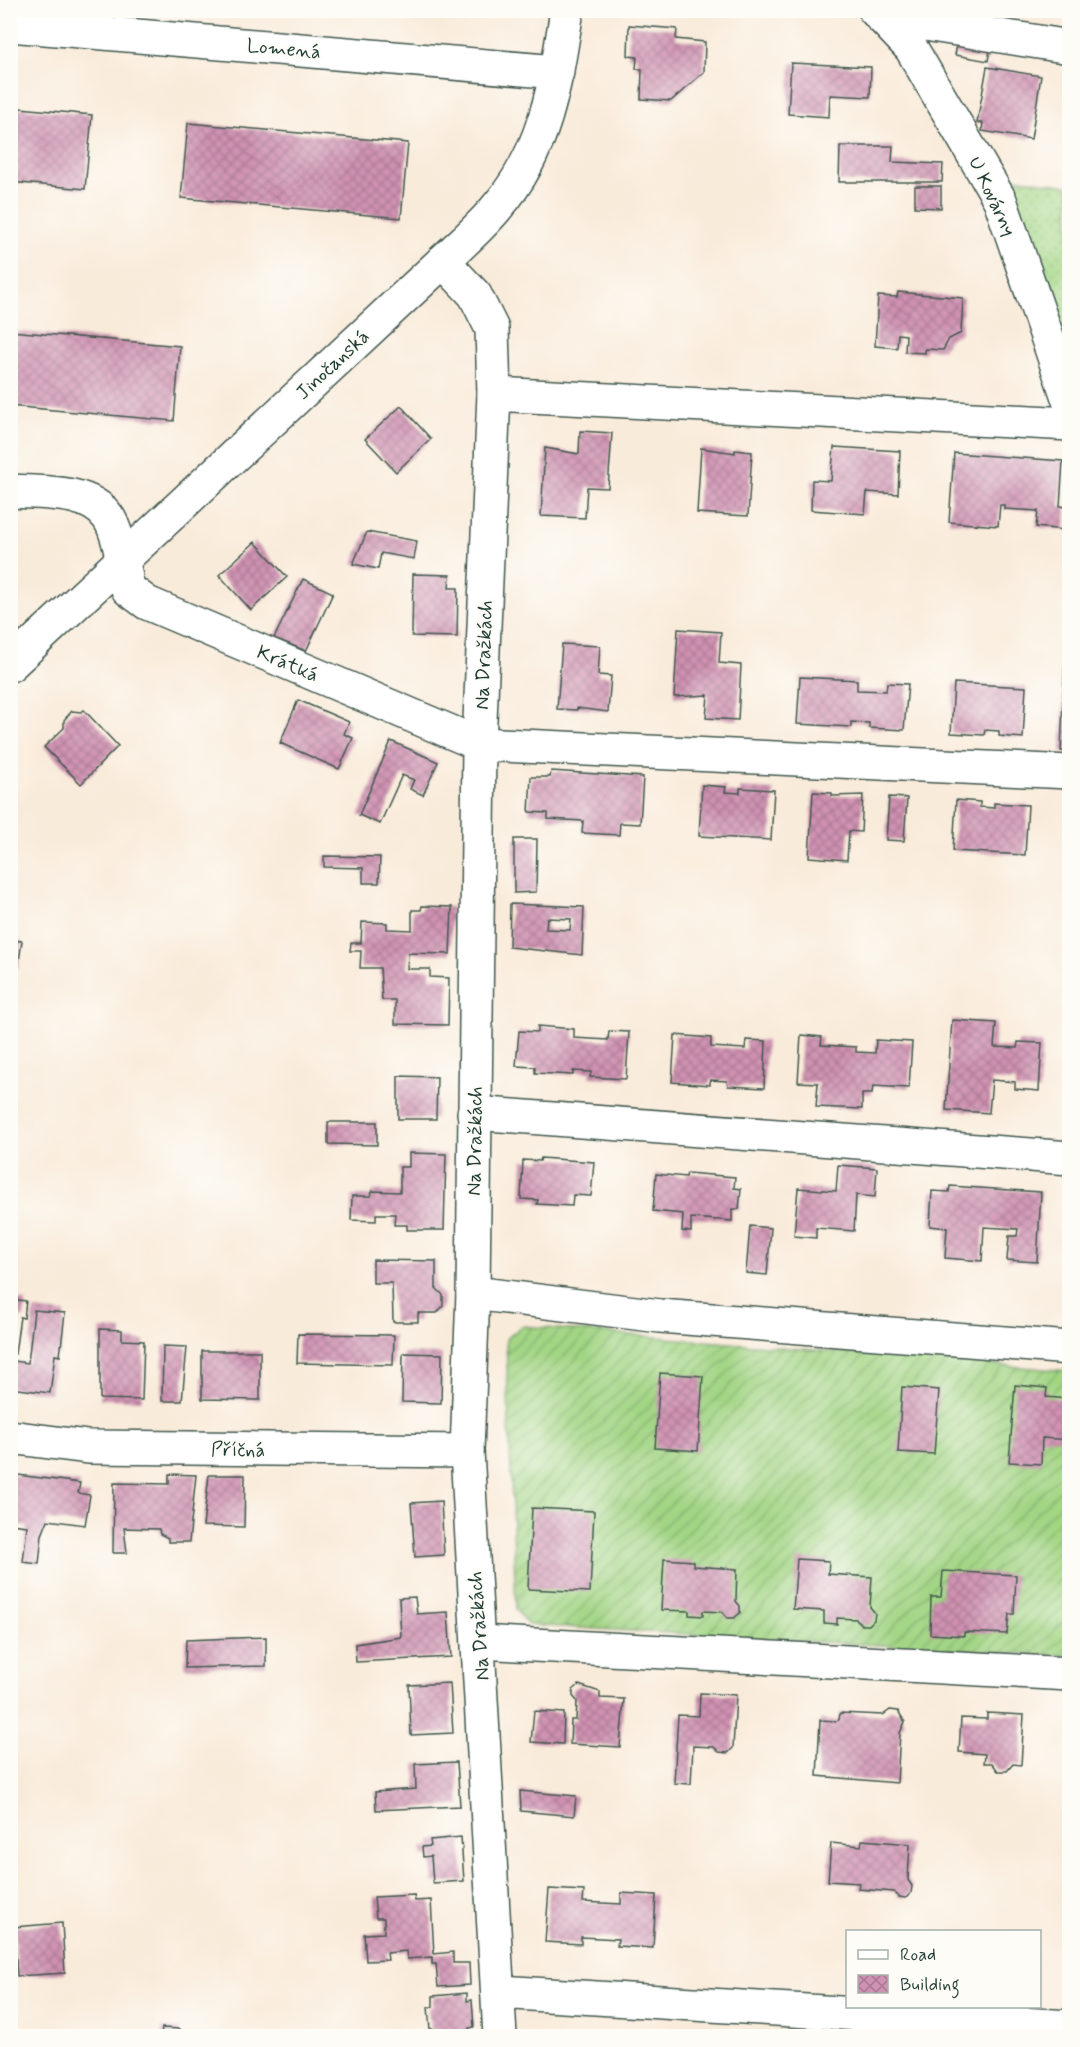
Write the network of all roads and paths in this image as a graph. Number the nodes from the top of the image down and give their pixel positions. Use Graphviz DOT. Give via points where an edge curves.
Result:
graph roads {
  1 [pos="567,10"];
  2 [pos="878,14"];
  3 [pos="10,25"];
  4 [pos="1070,47"];
  5 [pos="557,72"];
  6 [pos="443,261"];
  7 [pos="494,394"];
  8 [pos="1070,403"];
  9 [pos="1070,424"];
  10 [pos="10,491"];
  11 [pos="123,560"];
  12 [pos="10,664"];
  13 [pos="479,744"];
  14 [pos="1070,772"];
  15 [pos="474,1113"];
  16 [pos="1070,1158"];
  17 [pos="473,1293"];
  18 [pos="1070,1348"];
  19 [pos="10,1437"];
  20 [pos="467,1451"];
  21 [pos="479,1642"];
  22 [pos="1070,1674"];
  23 [pos="499,1992"];
  24 [pos="1070,2027"];
  25 [pos="500,2037"];
  1 -- 5 [label="street, Jinočanská"];
  2 -- 4 [label="street"];
  2 -- 8 [label="street, U Kovárny" via="911,48 1000,200"];
  3 -- 5 [label="street, Lomená"];
  5 -- 6 [label="street, Jinočanská" via="543,133 519,179 499,206"];
  6 -- 7 [label="street, Na Dražkách" via="475,295 492,329"];
  6 -- 11 [label="street, Jinočanská"];
  7 -- 9 [label="street"];
  7 -- 13 [label="street, Na Dražkách"];
  10 -- 11 [label="street" via="78,497 95,506 108,517"];
  11 -- 12 [label="street, Jinočanská"];
  11 -- 13 [label="street, Krátká" via="128,589 147,603"];
  13 -- 14 [label="street"];
  13 -- 15 [label="street, Na Dražkách"];
  15 -- 16 [label="street"];
  15 -- 17 [label="street, Na Dražkách"];
  17 -- 18 [label="street" via="660,1316"];
  17 -- 20 [label="street, Na Dražkách"];
  19 -- 20 [label="street, Příčná" via="88,1447"];
  20 -- 21 [label="street, Na Dražkách"];
  21 -- 22 [label="street"];
  21 -- 23 [label="street, Na Dražkách"];
  23 -- 24 [label="street"];
  23 -- 25 [label="street, Na Dražkách"];
}
